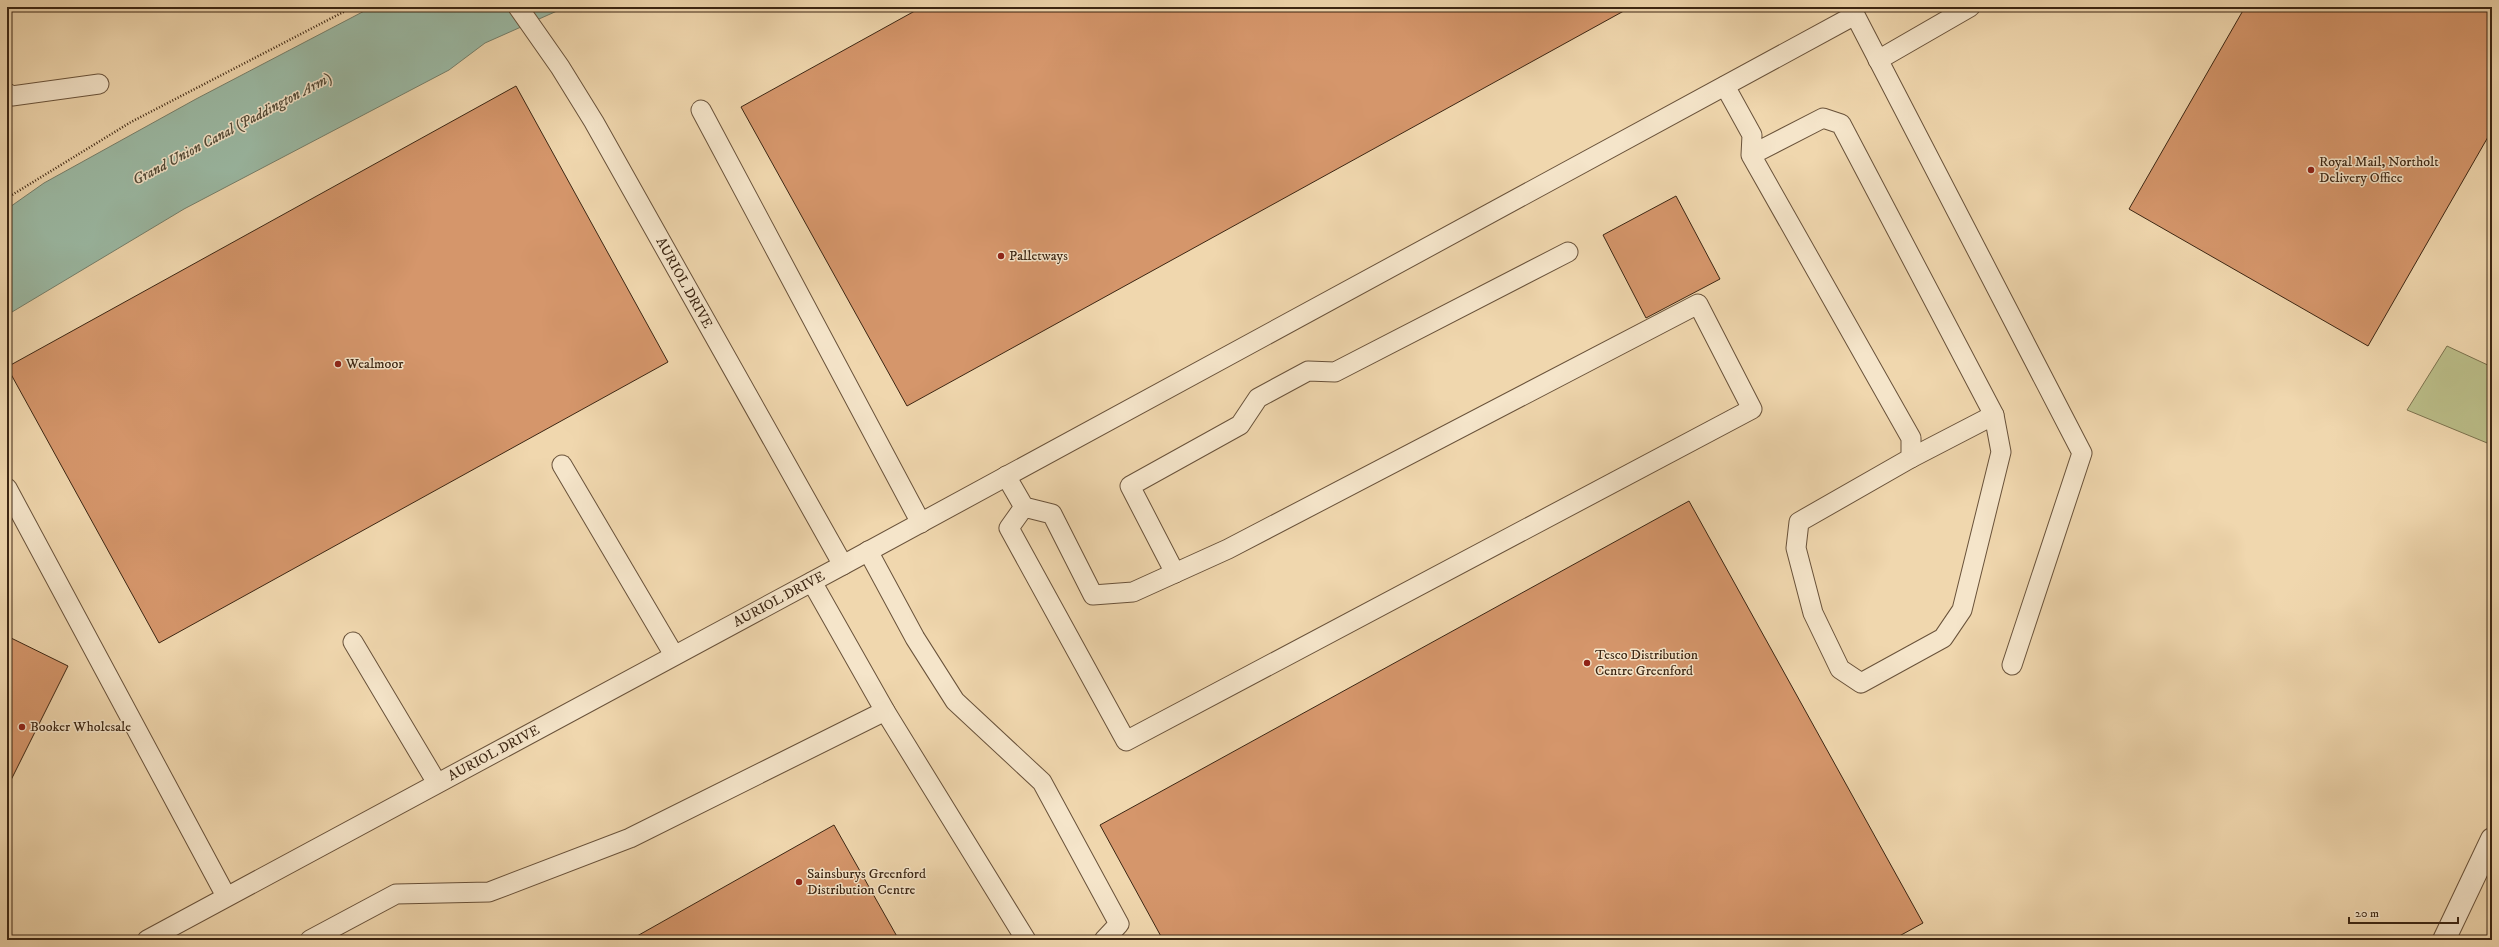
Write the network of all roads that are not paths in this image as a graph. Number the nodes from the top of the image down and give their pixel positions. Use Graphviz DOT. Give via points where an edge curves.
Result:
graph roads {
  1 [pos="518,7"];
  2 [pos="1970,7"];
  3 [pos="1853,11"];
  4 [pos="1878,60"];
  5 [pos="99,84"];
  6 [pos="1725,86"];
  7 [pos="7,93"];
  8 [pos="701,110"];
  9 [pos="1751,154"];
  10 [pos="1568,252"];
  11 [pos="1994,415"];
  12 [pos="1911,458"];
  13 [pos="562,465"];
  14 [pos="1006,476"];
  15 [pos="7,488"];
  16 [pos="1024,508"];
  17 [pos="921,523"];
  18 [pos="868,551"];
  19 [pos="843,565"];
  20 [pos="1175,573"];
  21 [pos="812,582"];
  22 [pos="353,642"];
  23 [pos="674,655"];
  24 [pos="2012,665"];
  25 [pos="885,711"];
  26 [pos="437,783"];
  27 [pos="2492,839"];
  28 [pos="226,896"];
  29 [pos="147,940"];
  30 [pos="310,940"];
  31 [pos="1026,940"];
  32 [pos="1104,940"];
  33 [pos="2444,940"];
  1 -- 19 [label="lane, AURIOL DRIVE" via="594,122"];
  2 -- 4 [label="lane"];
  3 -- 4 [label="lane"];
  3 -- 6 [label="lane"];
  4 -- 24 [label="lane" via="2082,453"];
  5 -- 7 [label="lane" via="12,96"];
  6 -- 9 [label="lane" via="1752,135"];
  6 -- 14 [label="lane"];
  8 -- 17 [label="lane"];
  9 -- 11 [label="lane" via="1823,118 1841,124"];
  9 -- 12 [label="lane" via="1911,438"];
  10 -- 20 [label="lane" via="1335,372 1308,371 1258,398 1240,425 1130,486"];
  11 -- 12 [label="lane"];
  11 -- 12 [label="lane" via="2001,452 1962,610 1942,638 1861,683 1840,669 1813,613 1796,548 1799,522"];
  13 -- 23 [label="lane"];
  14 -- 16 [label="lane"];
  14 -- 17 [label="lane"];
  15 -- 28 [label="lane"];
  16 -- 20 [label="lane" via="1052,514 1093,595 1133,592"];
  16 -- 20 [label="lane" via="1010,528 1126,741 1752,409 1698,304 1228,549"];
  17 -- 18 [label="lane"];
  18 -- 19 [label="lane"];
  18 -- 32 [label="lane" via="915,638 955,701 1042,782 1119,924"];
  19 -- 21 [label="lane, AURIOL DRIVE"];
  21 -- 23 [label="lane, AURIOL DRIVE"];
  21 -- 25 [label="lane"];
  22 -- 26 [label="lane"];
  23 -- 26 [label="lane, AURIOL DRIVE"];
  25 -- 30 [label="lane" via="630,838 489,892 396,894"];
  25 -- 31 [label="lane"];
  26 -- 28 [label="lane, AURIOL DRIVE"];
  27 -- 33 [label="street"];
  28 -- 29 [label="lane, AURIOL DRIVE"];
}
